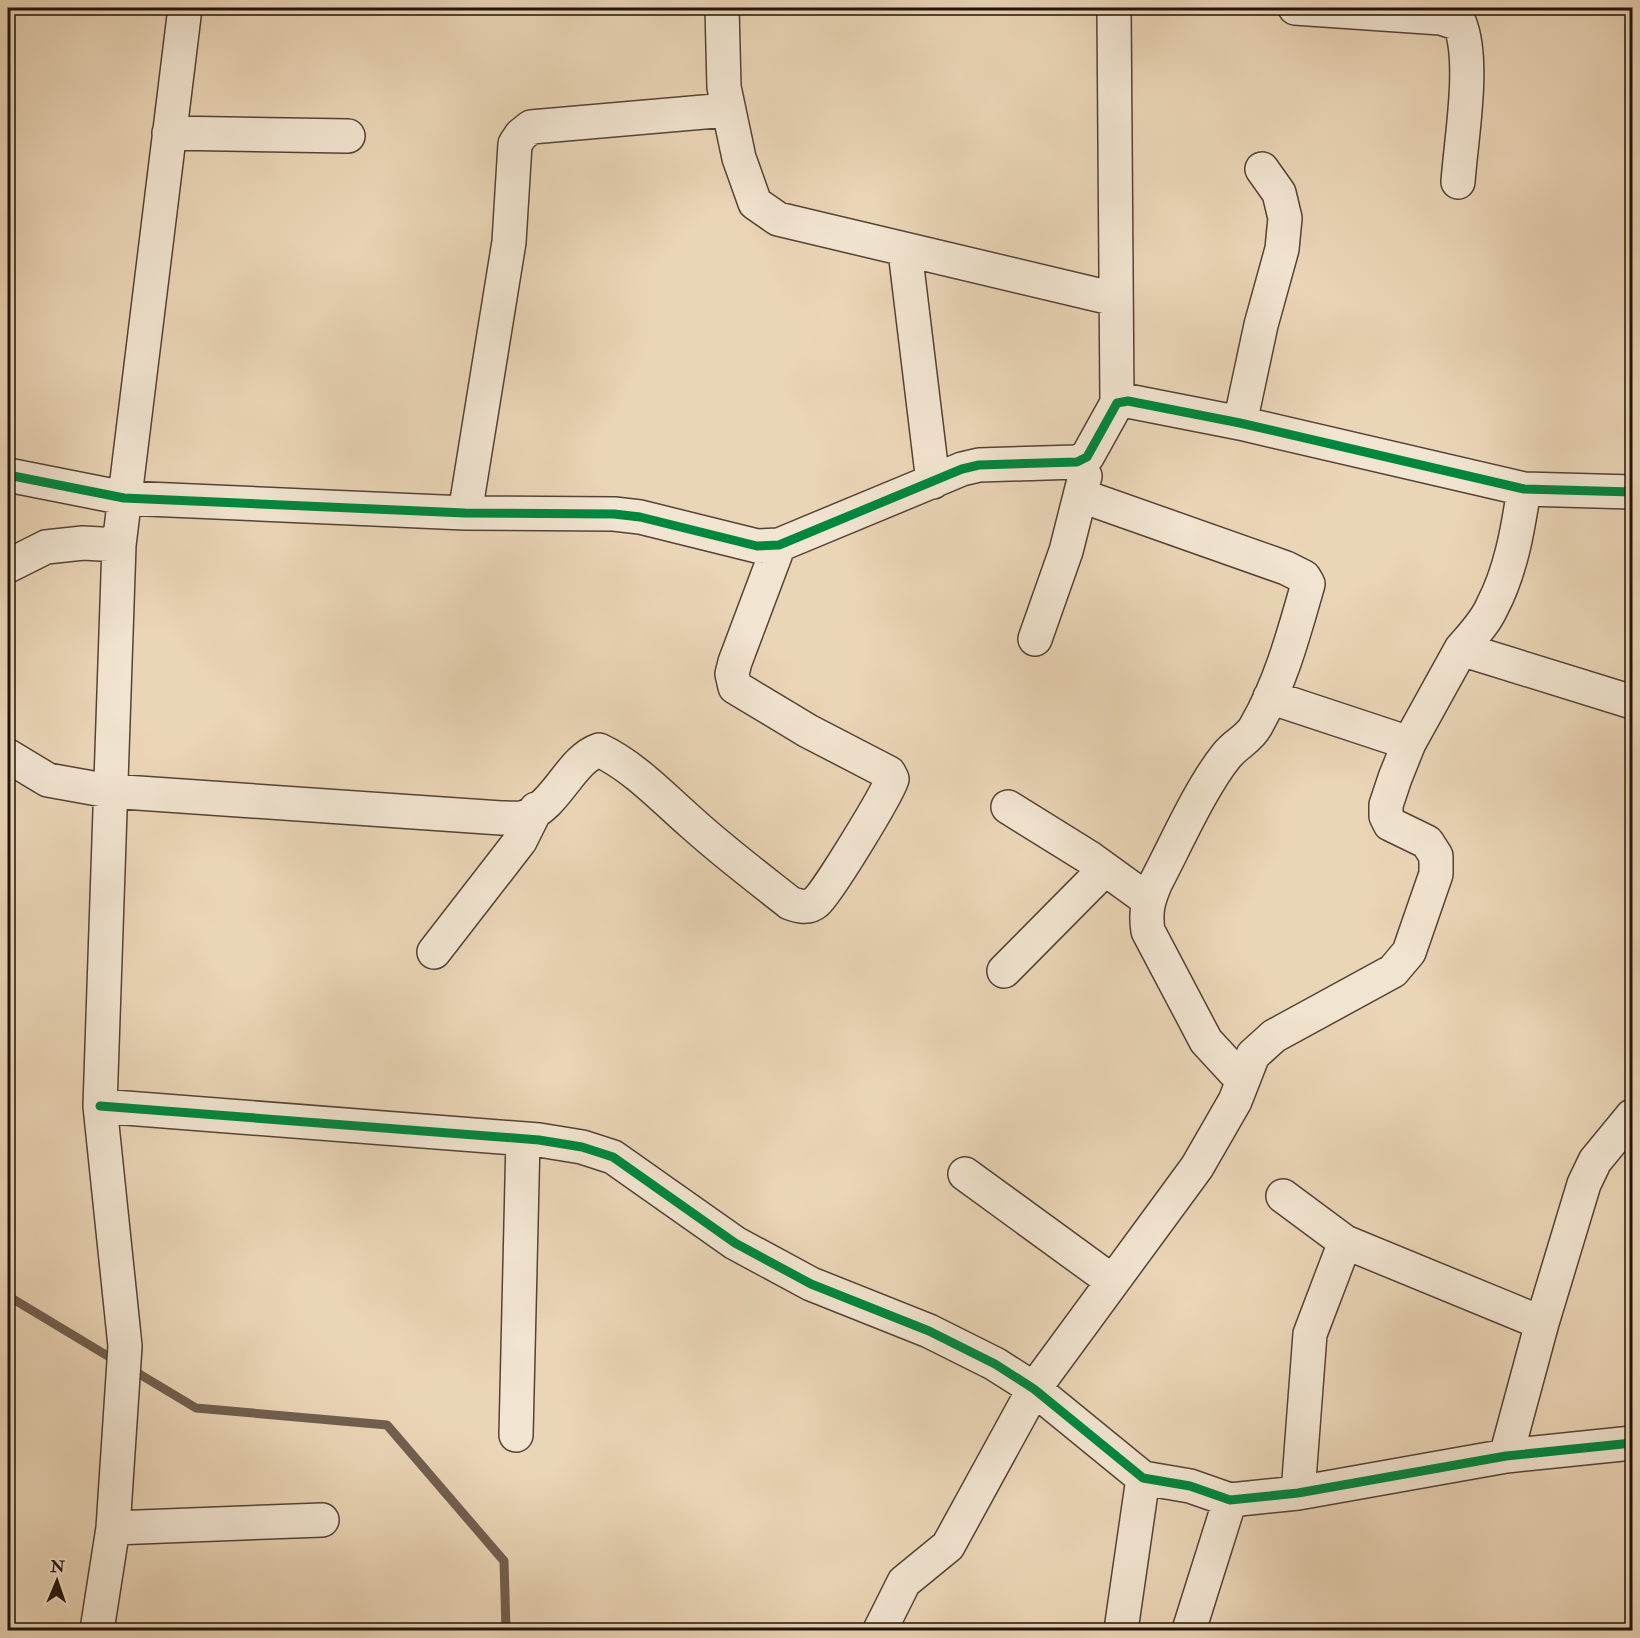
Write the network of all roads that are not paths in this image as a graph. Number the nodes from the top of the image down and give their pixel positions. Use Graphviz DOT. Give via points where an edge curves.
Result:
graph roads {
  1 [pos="185,8"];
  2 [pos="722,8"];
  3 [pos="1114,8"];
  4 [pos="1295,8"];
  5 [pos="727,110"];
  6 [pos="169,133"];
  7 [pos="348,136"];
  8 [pos="1262,169"];
  9 [pos="1458,182"];
  10 [pos="905,251"];
  11 [pos="1115,299"];
  12 [pos="1117,404"];
  13 [pos="1240,423"];
  14 [pos="1087,457"];
  15 [pos="8,475"];
  16 [pos="933,482"];
  17 [pos="1524,489"];
  18 [pos="1632,492"];
  19 [pos="1082,496"];
  20 [pos="124,498"];
  21 [pos="465,513"];
  22 [pos="119,544"];
  23 [pos="779,545"];
  24 [pos="8,566"];
  25 [pos="1035,639"];
  26 [pos="1461,649"];
  27 [pos="1270,697"];
  28 [pos="1632,702"];
  29 [pos="1409,743"];
  30 [pos="8,756"];
  31 [pos="109,791"];
  32 [pos="1008,807"];
  33 [pos="536,809"];
  34 [pos="1105,869"];
  35 [pos="1148,900"];
  36 [pos="434,952"];
  37 [pos="1004,971"];
  38 [pos="1242,1080"];
  39 [pos="100,1106"];
  40 [pos="1632,1116"];
  41 [pos="523,1139"];
  42 [pos="965,1174"];
  43 [pos="1283,1196"];
  44 [pos="1345,1242"];
  45 [pos="1112,1281"];
  46 [pos="1542,1323"];
  47 [pos="1034,1389"];
  48 [pos="516,1435"];
  49 [pos="1632,1443"];
  50 [pos="1506,1456"];
  51 [pos="1143,1478"];
  52 [pos="1298,1493"];
  53 [pos="1230,1500"];
  54 [pos="322,1520"];
  55 [pos="113,1528"];
  56 [pos="97,1630"];
  57 [pos="880,1630"];
  58 [pos="1121,1630"];
  59 [pos="1189,1630"];
  1 -- 6 [label="street"];
  2 -- 5 [label="street" via="721,64"];
  3 -- 11 [label="street"];
  4 -- 9 [label="street" via="1441,18 1460,24 1465,35 1467,73"];
  5 -- 10 [label="street" via="755,202 778,219"];
  5 -- 21 [label="street" via="531,127 515,144 509,242"];
  6 -- 7 [label="street"];
  6 -- 20 [label="street"];
  8 -- 13 [label="street" via="1279,193 1285,218 1282,249 1260,325"];
  10 -- 11 [label="street"];
  10 -- 16 [label="street"];
  11 -- 12 [label="street"];
  12 -- 13 [label="street" via="1138,402"];
  12 -- 14 [label="street"];
  13 -- 17 [label="street"];
  14 -- 16 [label="street" via="1068,463 979,465"];
  14 -- 19 [label="street"];
  15 -- 20 [label="street"];
  16 -- 23 [label="street"];
  17 -- 18 [label="street"];
  17 -- 26 [label="street" via="1518,533 1499,590 1484,621"];
  19 -- 25 [label="street"];
  19 -- 27 [label="street" via="1286,568 1304,578 1308,585 1279,680"];
  20 -- 21 [label="street"];
  20 -- 22 [label="street"];
  21 -- 23 [label="street" via="640,516 757,546"];
  22 -- 24 [label="street" via="46,547"];
  22 -- 31 [label="street"];
  23 -- 33 [label="street" via="735,662 735,687 889,773 892,779 815,903 806,907 790,903 644,780 599,750"];
  26 -- 28 [label="street"];
  26 -- 29 [label="street"];
  27 -- 29 [label="street"];
  27 -- 35 [label="street" via="1248,739 1228,754 1211,780"];
  29 -- 38 [label="street" via="1386,805 1386,816 1390,825 1426,842 1436,856 1436,874 1409,952 1393,971 1274,1036 1253,1055"];
  30 -- 31 [label="street" via="48,780"];
  31 -- 33 [label="street" via="462,817 524,817"];
  31 -- 39 [label="street"];
  32 -- 34 [label="street"];
  33 -- 36 [label="street" via="520,841"];
  34 -- 35 [label="street"];
  34 -- 37 [label="street"];
  35 -- 38 [label="street" via="1148,931 1186,1007 1206,1041"];
  38 -- 45 [label="street" via="1235,1101 1197,1167"];
  39 -- 41 [label="street"];
  39 -- 55 [label="street" via="125,1346"];
  40 -- 46 [label="street" via="1595,1161 1584,1184"];
  41 -- 47 [label="street" via="582,1147 613,1157 735,1243 811,1284 929,1331 995,1364"];
  41 -- 48 [label="street"];
  42 -- 45 [label="street"];
  43 -- 44 [label="street"];
  44 -- 46 [label="street"];
  44 -- 52 [label="street" via="1310,1334"];
  45 -- 47 [label="street"];
  46 -- 50 [label="street"];
  47 -- 51 [label="street"];
  47 -- 57 [label="street" via="948,1546 904,1582"];
  49 -- 50 [label="street"];
  50 -- 52 [label="street"];
  51 -- 53 [label="street" via="1190,1486"];
  51 -- 58 [label="street"];
  52 -- 53 [label="street"];
  53 -- 59 [label="street"];
  54 -- 55 [label="street"];
  55 -- 56 [label="street"];
}
